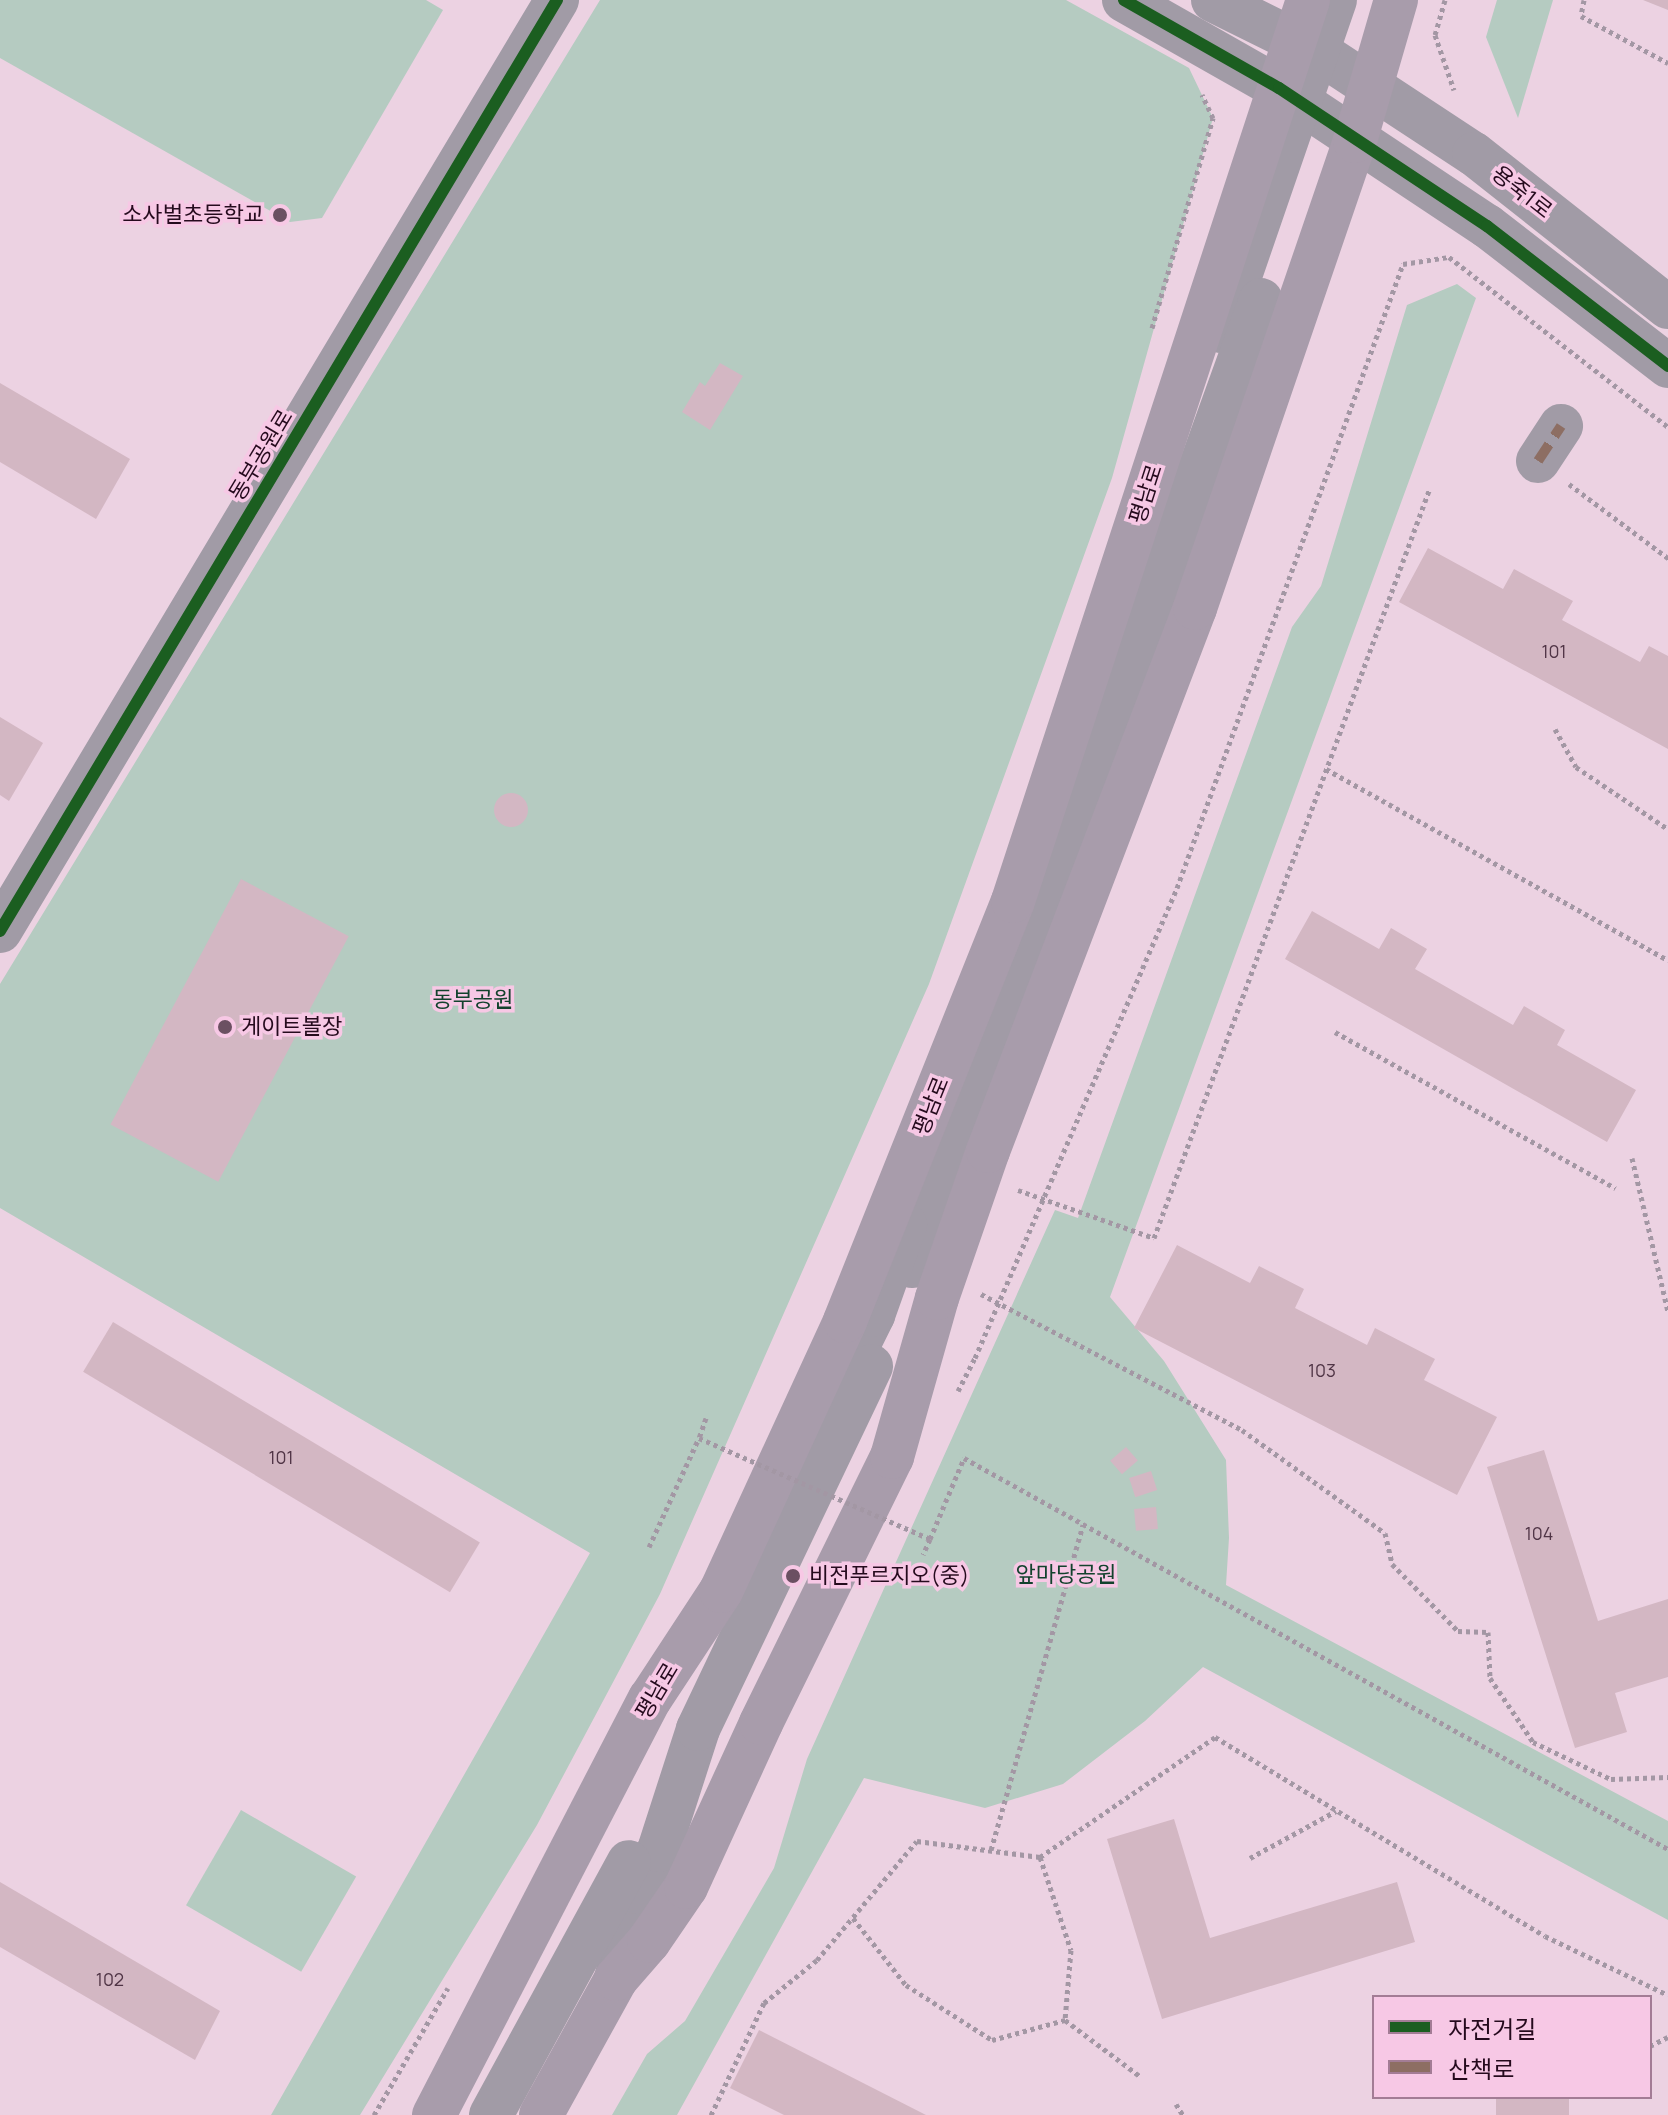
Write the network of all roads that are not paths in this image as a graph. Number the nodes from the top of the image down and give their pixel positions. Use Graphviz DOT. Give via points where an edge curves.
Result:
graph roads {
  1 [pos="557,0"];
  2 [pos="1124,0"];
  3 [pos="1213,0"];
  4 [pos="1335,0"];
  5 [pos="1362,0"];
  6 [pos="1396,0"];
  7 [pos="1327,50"];
  8 [pos="1315,113"];
  9 [pos="1668,307"];
  10 [pos="1668,366"];
  11 [pos="0,931"];
  12 [pos="973,1196"];
  13 [pos="889,1328"];
  14 [pos="721,1591"];
  15 [pos="705,1654"];
  16 [pos="616,1979"];
  17 [pos="434,2115"];
  18 [pos="491,2115"];
  19 [pos="541,2115"];
  1 -- 11 [label="street, 동부공원로"];
  2 -- 8 [label="street"];
  3 -- 7 [label="street"];
  4 -- 7 [label="street"];
  5 -- 7 [label="street"];
  6 -- 7 [label="main road, 평남로"];
  7 -- 8 [label="main road, 평남로"];
  7 -- 8 [label="main road, 평남로"];
  7 -- 9 [label="street, 용죽1로" via="1474,154"];
  8 -- 10 [label="street" via="1487,226"];
  8 -- 12 [label="main road, 평남로" via="1195,608"];
  8 -- 13 [label="street"];
  8 -- 14 [label="main road, 평남로" via="1013,901 845,1321"];
  8 -- 15 [label="street" via="873,1315"];
  12 -- 13 [label="street"];
  12 -- 16 [label="main road, 평남로" via="892,1457 686,1887"];
  13 -- 16 [label="street" via="698,1729 659,1850 638,1892"];
  14 -- 15 [label="street"];
  14 -- 17 [label="main road, 평남로" via="650,1699"];
  15 -- 18 [label="street" via="678,1717 634,1854"];
  16 -- 19 [label="main road, 평남로"];
}
